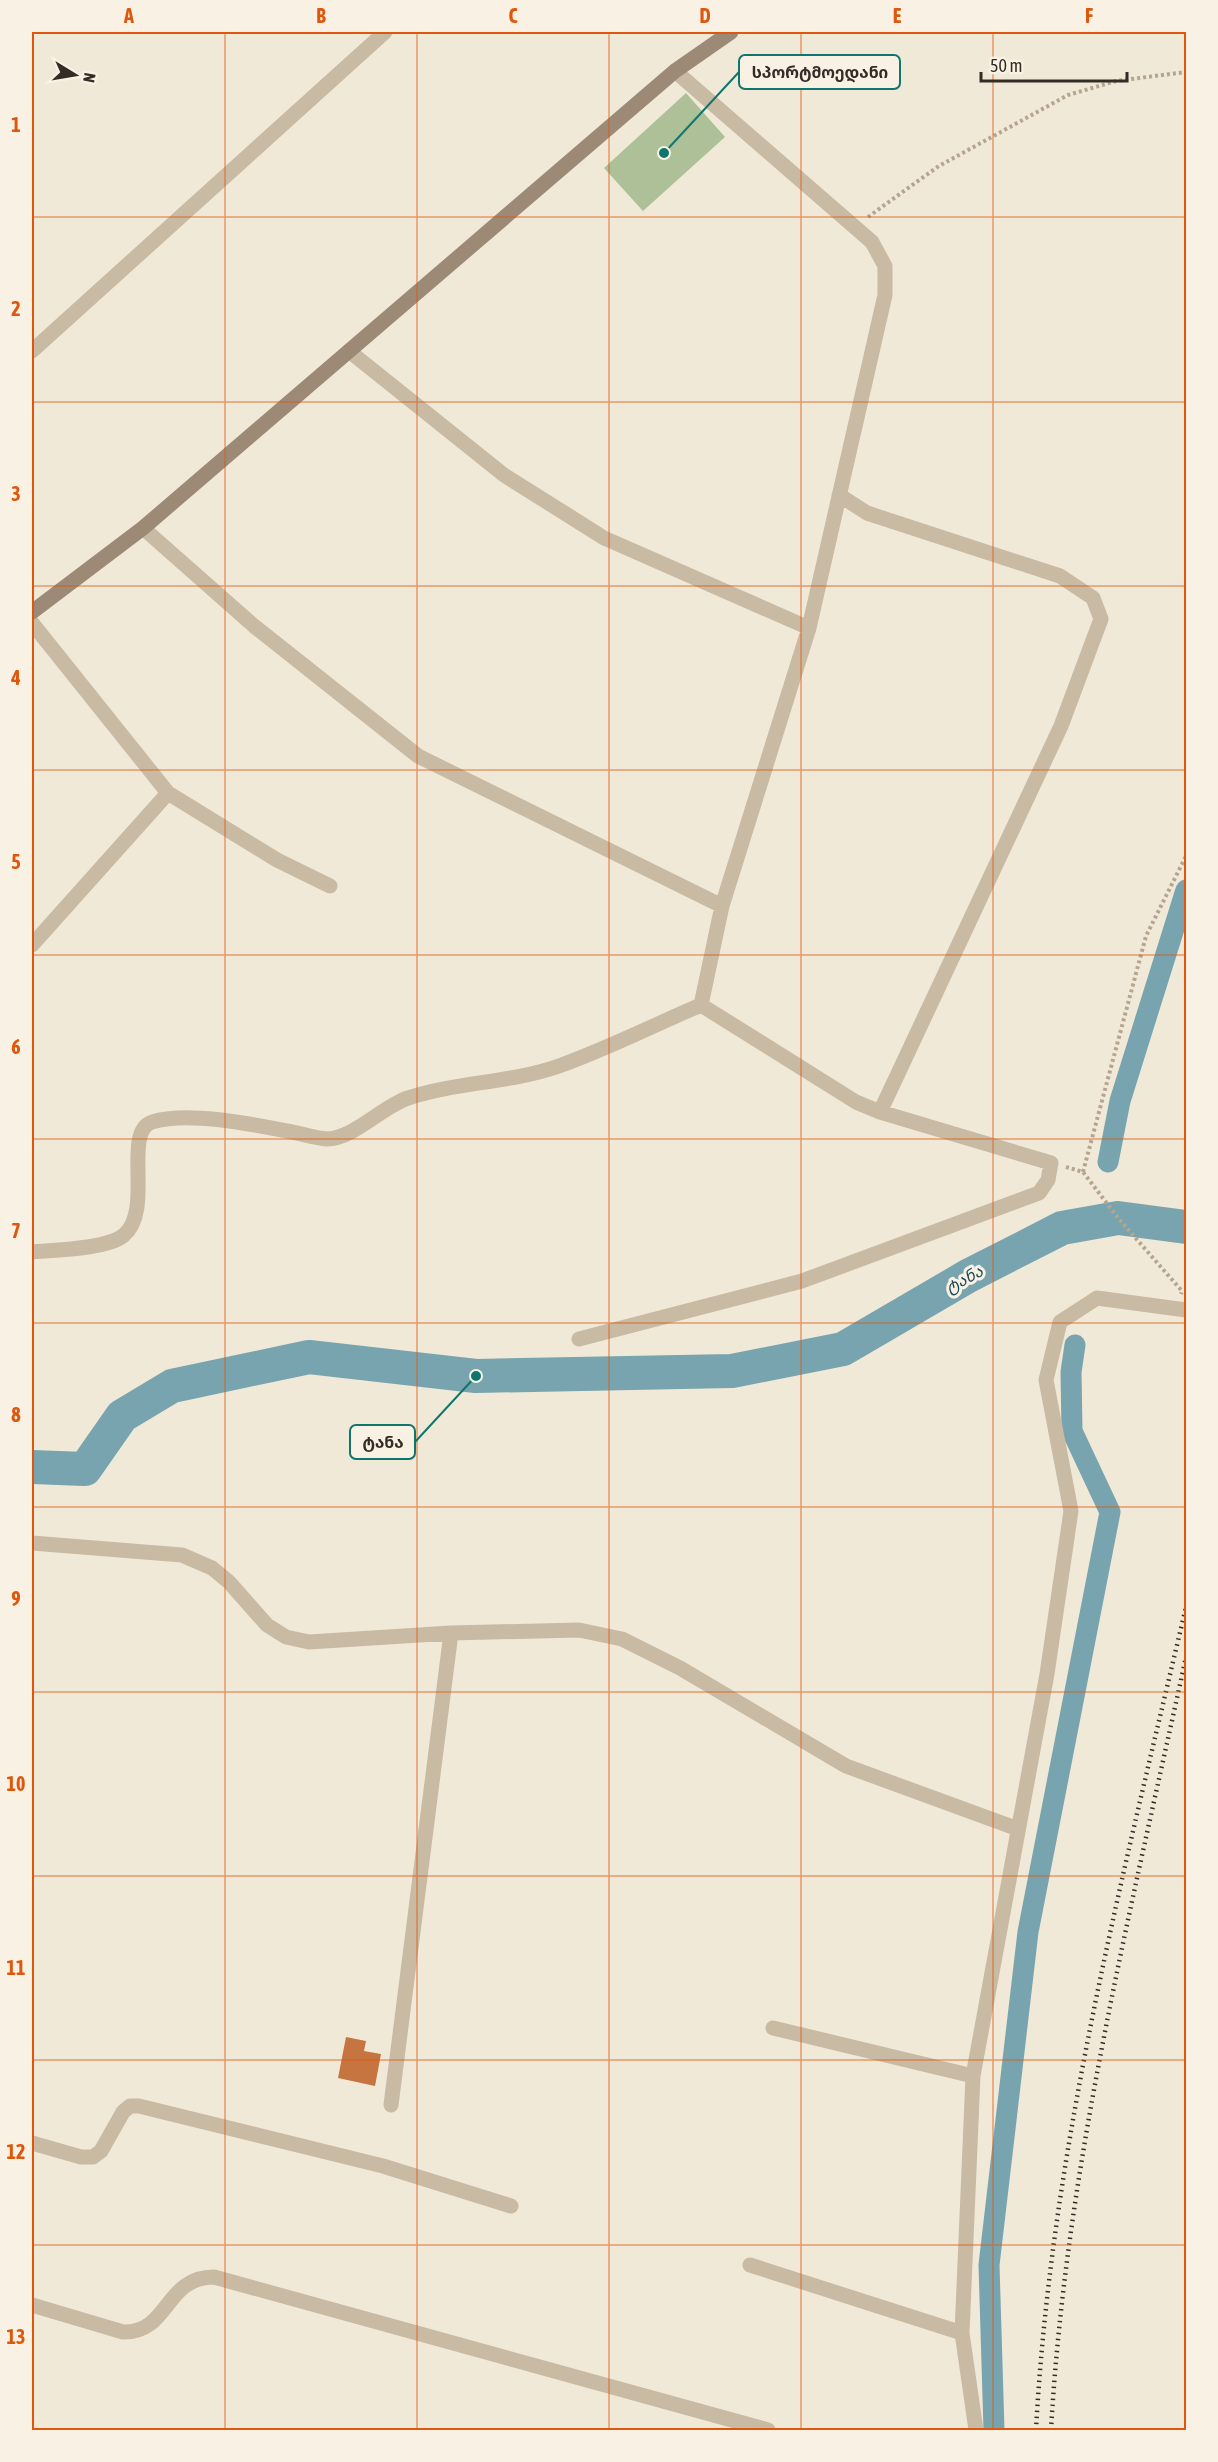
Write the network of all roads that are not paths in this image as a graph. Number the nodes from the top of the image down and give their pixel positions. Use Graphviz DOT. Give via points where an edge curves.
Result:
graph roads {
  1 [pos="385,32"];
  2 [pos="731,32"];
  3 [pos="675,71"];
  4 [pos="32,351"];
  5 [pos="349,351"];
  6 [pos="839,495"];
  7 [pos="143,528"];
  8 [pos="32,612"];
  9 [pos="32,623"];
  10 [pos="809,628"];
  11 [pos="168,793"];
  12 [pos="330,886"];
  13 [pos="722,906"];
  14 [pos="32,945"];
  15 [pos="701,1005"];
  16 [pos="880,1112"];
  17 [pos="32,1252"];
  18 [pos="1184,1309"];
  19 [pos="579,1339"];
  20 [pos="32,1543"];
  21 [pos="451,1632"];
  22 [pos="1018,1829"];
  23 [pos="772,2028"];
  24 [pos="973,2076"];
  25 [pos="391,2105"];
  26 [pos="32,2143"];
  27 [pos="511,2206"];
  28 [pos="750,2265"];
  29 [pos="32,2305"];
  30 [pos="962,2333"];
  31 [pos="768,2430"];
  32 [pos="976,2430"];
  1 -- 4 [label="street"];
  2 -- 3 [label="main road"];
  3 -- 5 [label="main road"];
  3 -- 6 [label="street" via="872,242 885,266 885,294"];
  5 -- 7 [label="main road"];
  5 -- 10 [label="street" via="504,475 604,538"];
  6 -- 10 [label="street"];
  6 -- 16 [label="street" via="867,513 1060,576 1093,598 1101,619 1061,726"];
  7 -- 8 [label="main road"];
  7 -- 13 [label="street" via="254,626 418,756"];
  9 -- 11 [label="street"];
  10 -- 13 [label="street"];
  11 -- 12 [label="street" via="277,860"];
  11 -- 14 [label="street"];
  13 -- 15 [label="street"];
  15 -- 16 [label="street" via="856,1102"];
  15 -- 17 [label="street" via="558,1066 406,1098 347,1133 329,1139 239,1121 173,1119 150,1123 141,1133 138,1148 140,1205 125,1235 111,1243"];
  16 -- 19 [label="street" via="1051,1163 1048,1180 1039,1193 802,1281"];
  18 -- 22 [label="street" via="1097,1298 1060,1322 1046,1380 1071,1511 1047,1674"];
  20 -- 21 [label="street" via="182,1556 212,1568 276,1631 309,1642"];
  21 -- 22 [label="street" via="579,1630 622,1639 680,1668 846,1766"];
  21 -- 25 [label="street"];
  22 -- 24 [label="street"];
  23 -- 24 [label="street"];
  24 -- 30 [label="street"];
  26 -- 27 [label="street" via="93,2157 101,2151 123,2112 130,2106 139,2106 383,2166"];
  28 -- 30 [label="street"];
  29 -- 31 [label="street" via="123,2332 139,2332 151,2324 185,2283 199,2277 214,2277"];
  30 -- 32 [label="street"];
}
